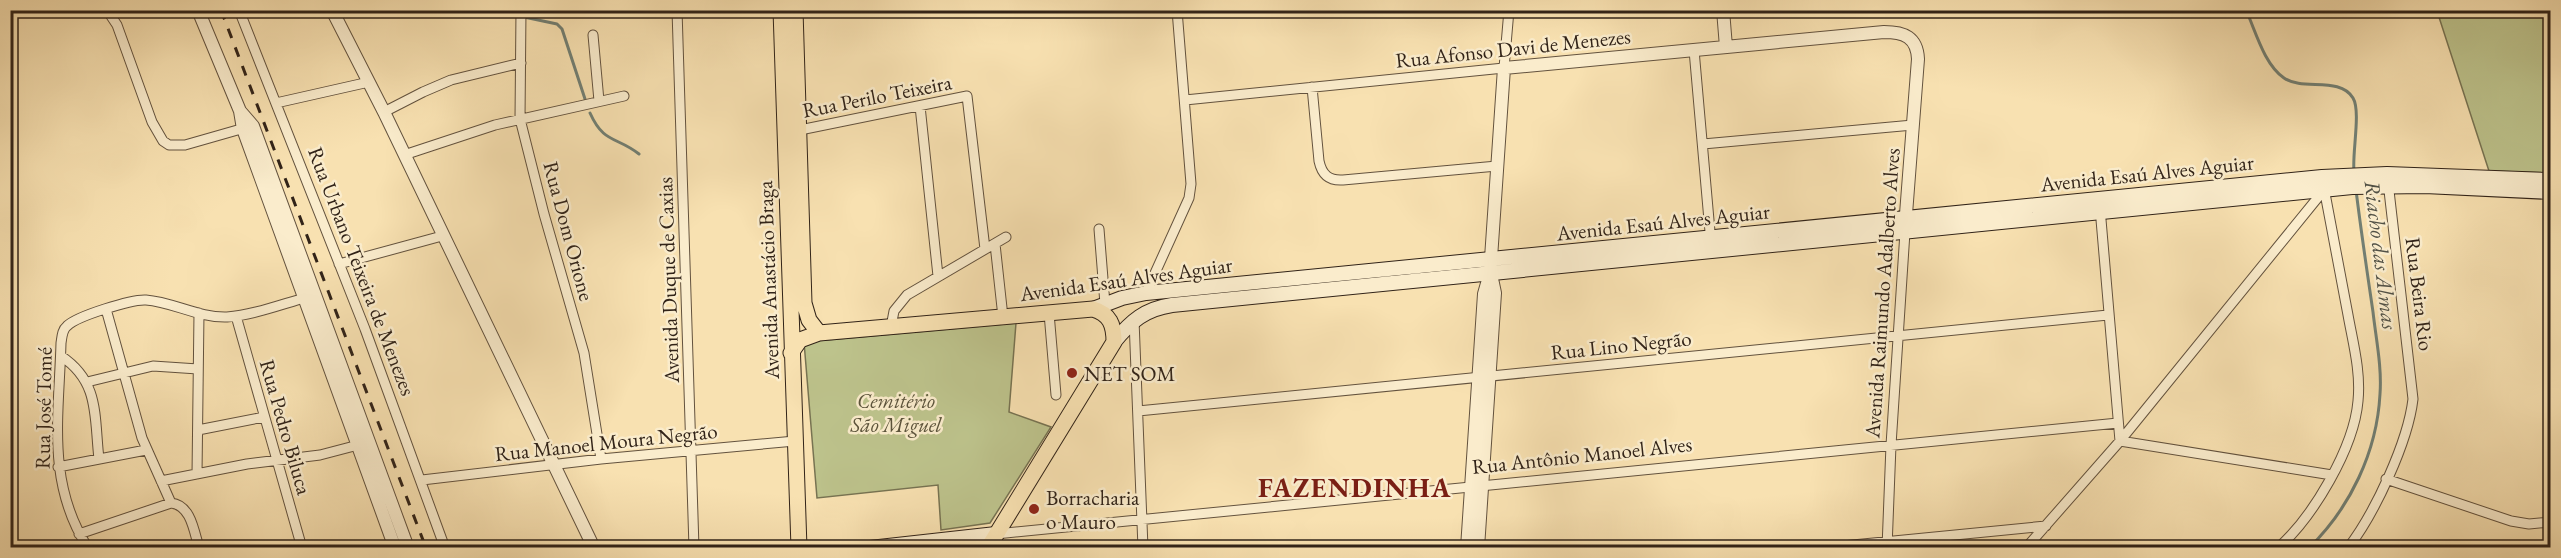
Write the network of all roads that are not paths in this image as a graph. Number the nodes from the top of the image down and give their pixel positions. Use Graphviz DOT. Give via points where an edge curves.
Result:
graph roads {
  1 [pos="107,10"];
  2 [pos="198,10"];
  3 [pos="239,10"];
  4 [pos="332,10"];
  5 [pos="521,10"];
  6 [pos="677,10"];
  7 [pos="1177,10"];
  8 [pos="1509,10"];
  9 [pos="1723,10"];
  10 [pos="788,14"];
  11 [pos="593,35"];
  12 [pos="1914,41"];
  13 [pos="1726,47"];
  14 [pos="1694,50"];
  15 [pos="521,63"];
  16 [pos="1504,68"];
  17 [pos="369,82"];
  18 [pos="1312,87"];
  19 [pos="624,96"];
  20 [pos="1185,100"];
  21 [pos="599,101"];
  22 [pos="276,103"];
  23 [pos="920,106"];
  24 [pos="384,112"];
  25 [pos="520,119"];
  26 [pos="1913,125"];
  27 [pos="248,127"];
  28 [pos="791,131"];
  29 [pos="1703,144"];
  30 [pos="404,155"];
  31 [pos="1497,166"];
  32 [pos="2387,180"];
  33 [pos="2550,180"];
  34 [pos="2323,183"];
  35 [pos="2550,192"];
  36 [pos="2100,206"];
  37 [pos="1905,225"];
  38 [pos="1099,229"];
  39 [pos="442,236"];
  40 [pos="1006,237"];
  41 [pos="995,244"];
  42 [pos="1711,245"];
  43 [pos="985,249"];
  44 [pos="339,264"];
  45 [pos="1491,266"];
  46 [pos="938,276"];
  47 [pos="1319,284"];
  48 [pos="1146,293"];
  49 [pos="311,296"];
  50 [pos="1099,306"];
  51 [pos="106,309"];
  52 [pos="1050,313"];
  53 [pos="199,314"];
  54 [pos="2108,315"];
  55 [pos="236,316"];
  56 [pos="1002,317"];
  57 [pos="1134,320"];
  58 [pos="891,327"];
  59 [pos="819,333"];
  60 [pos="1898,335"];
  61 [pos="1114,342"];
  62 [pos="791,353"];
  63 [pos="61,356"];
  64 [pos="198,369"];
  65 [pos="123,371"];
  66 [pos="1484,377"];
  67 [pos="87,382"];
  68 [pos="1056,395"];
  69 [pos="1138,411"];
  70 [pos="264,417"];
  71 [pos="2118,423"];
  72 [pos="198,430"];
  73 [pos="795,441"];
  74 [pos="2120,441"];
  75 [pos="364,444"];
  76 [pos="1891,445"];
  77 [pos="146,450"];
  78 [pos="691,450"];
  79 [pos="99,459"];
  80 [pos="601,459"];
  81 [pos="277,460"];
  82 [pos="555,465"];
  83 [pos="58,467"];
  84 [pos="197,474"];
  85 [pos="2332,475"];
  86 [pos="2386,479"];
  87 [pos="422,480"];
  88 [pos="161,481"];
  89 [pos="1476,487"];
  90 [pos="171,503"];
  91 [pos="1142,519"];
  92 [pos="2550,522"];
  93 [pos="2046,526"];
  94 [pos="79,534"];
  95 [pos="996,534"];
  96 [pos="953,543"];
  97 [pos="1887,544"];
  98 [pos="88,548"];
  99 [pos="199,548"];
  100 [pos="302,548"];
  101 [pos="395,548"];
  102 [pos="408,548"];
  103 [pos="445,548"];
  104 [pos="594,548"];
  105 [pos="694,548"];
  106 [pos="799,548"];
  107 [pos="870,548"];
  108 [pos="988,548"];
  109 [pos="1143,548"];
  110 [pos="1467,548"];
  111 [pos="1478,548"];
  112 [pos="1822,548"];
  113 [pos="2026,548"];
  114 [pos="2278,548"];
  115 [pos="2348,548"];
  1 -- 27 [label="street" via="117,25 152,122 163,141 185,145"];
  2 -- 27 [label="street"];
  3 -- 22 [label="street, Rua Urbano Teixeira de Menezes"];
  4 -- 17 [label="street"];
  5 -- 15 [label="street, Rua Dom Orione"];
  6 -- 78 [label="street, Avenida Duque de Caxias"];
  7 -- 20 [label="street"];
  8 -- 16 [label="street"];
  9 -- 13 [label="street"];
  10 -- 28 [label="main road, Avenida Anastácio Braga"];
  11 -- 21 [label="street"];
  12 -- 13 [label="street, Rua Afonso Davi de Menezes" via="1906,34 1892,32"];
  12 -- 26 [label="street, Avenida Raimundo Adalberto Alves" via="1918,59"];
  13 -- 14 [label="street, Rua Afonso Davi de Menezes"];
  14 -- 16 [label="street, Rua Afonso Davi de Menezes"];
  14 -- 29 [label="street"];
  15 -- 24 [label="street" via="451,80"];
  15 -- 25 [label="street, Rua Dom Orione"];
  16 -- 18 [label="street, Rua Afonso Davi de Menezes"];
  16 -- 31 [label="street"];
  17 -- 22 [label="street"];
  17 -- 24 [label="street"];
  18 -- 20 [label="street, Rua Afonso Davi de Menezes"];
  18 -- 31 [label="street" via="1319,161 1329,178"];
  19 -- 21 [label="street"];
  20 -- 48 [label="street" via="1191,167 1189,198"];
  21 -- 25 [label="street"];
  22 -- 44 [label="street, Rua Urbano Teixeira de Menezes"];
  23 -- 28 [label="street, Rua Perilo Teixeira"];
  23 -- 43 [label="street, Rua Perilo Teixeira" via="967,96"];
  23 -- 46 [label="street"];
  24 -- 30 [label="street"];
  25 -- 30 [label="street"];
  25 -- 80 [label="street, Rua Dom Orione" via="584,353"];
  26 -- 29 [label="street"];
  26 -- 37 [label="street, Avenida Raimundo Adalberto Alves"];
  27 -- 49 [label="street"];
  28 -- 59 [label="main road, Avenida Anastácio Braga" via="804,303 809,320"];
  28 -- 62 [label="main road, Avenida Anastácio Braga"];
  29 -- 42 [label="street"];
  30 -- 39 [label="street"];
  31 -- 45 [label="street"];
  32 -- 33 [label="main road, Avenida Esaú Alves Aguiar"];
  32 -- 34 [label="main road, Avenida Esaú Alves Aguiar"];
  32 -- 35 [label="main road, Avenida Esaú Alves Aguiar"];
  32 -- 86 [label="street, Rua Beira Rio" via="2413,399 2405,435"];
  34 -- 36 [label="main road, Avenida Esaú Alves Aguiar"];
  34 -- 74 [label="street"];
  34 -- 85 [label="street" via="2359,384 2357,413"];
  36 -- 37 [label="main road, Avenida Esaú Alves Aguiar"];
  36 -- 54 [label="street"];
  37 -- 42 [label="main road, Avenida Esaú Alves Aguiar"];
  37 -- 60 [label="street, Avenida Raimundo Adalberto Alves"];
  38 -- 50 [label="street"];
  39 -- 44 [label="street"];
  39 -- 82 [label="street"];
  40 -- 41 [label="street"];
  41 -- 43 [label="street"];
  41 -- 56 [label="street"];
  42 -- 45 [label="main road, Avenida Esaú Alves Aguiar"];
  43 -- 46 [label="street"];
  44 -- 87 [label="street, Rua Urbano Teixeira de Menezes"];
  45 -- 47 [label="main road, Avenida Esaú Alves Aguiar"];
  45 -- 66 [label="street" via="1484,294"];
  46 -- 58 [label="street" via="901,299"];
  47 -- 48 [label="main road, Avenida Esaú Alves Aguiar"];
  47 -- 57 [label="main road, Avenida Esaú Alves Aguiar" via="1162,306"];
  48 -- 50 [label="main road, Avenida Esaú Alves Aguiar"];
  48 -- 57 [label="main road"];
  49 -- 55 [label="street"];
  49 -- 75 [label="street"];
  50 -- 52 [label="main road, Avenida Esaú Alves Aguiar"];
  50 -- 61 [label="main road" via="1111,321"];
  51 -- 53 [label="street" via="143,300"];
  51 -- 63 [label="street, Rua José Tomé" via="64,329"];
  51 -- 65 [label="street"];
  52 -- 56 [label="main road, Avenida Esaú Alves Aguiar"];
  52 -- 68 [label="street"];
  53 -- 55 [label="street"];
  53 -- 64 [label="street"];
  54 -- 60 [label="street, Rua Lino Negrão"];
  54 -- 71 [label="street"];
  55 -- 70 [label="street, Rua Pedro Biluca"];
  56 -- 58 [label="main road, Avenida Esaú Alves Aguiar"];
  57 -- 61 [label="main road, Avenida Esaú Alves Aguiar"];
  57 -- 69 [label="street"];
  58 -- 59 [label="main road, Avenida Esaú Alves Aguiar"];
  59 -- 62 [label="main road, Avenida Esaú Alves Aguiar" via="800,340"];
  60 -- 66 [label="street, Rua Lino Negrão"];
  60 -- 76 [label="street, Avenida Raimundo Adalberto Alves"];
  61 -- 95 [label="main road"];
  62 -- 73 [label="main road, Avenida Anastácio Braga"];
  63 -- 67 [label="street" via="78,368"];
  63 -- 83 [label="street, Rua José Tomé"];
  64 -- 65 [label="street" via="153,366"];
  64 -- 72 [label="street"];
  65 -- 67 [label="street"];
  65 -- 77 [label="street"];
  66 -- 69 [label="street, Rua Lino Negrão"];
  66 -- 89 [label="street"];
  67 -- 79 [label="street" via="93,400"];
  69 -- 91 [label="street"];
  70 -- 72 [label="street"];
  70 -- 81 [label="street, Rua Pedro Biluca"];
  71 -- 74 [label="street"];
  71 -- 76 [label="street, Rua Antônio Manoel Alves"];
  72 -- 84 [label="street"];
  73 -- 78 [label="street, Rua Manoel Moura Negrão"];
  73 -- 106 [label="main road, Avenida Anastácio Braga"];
  74 -- 85 [label="street"];
  74 -- 93 [label="street"];
  75 -- 81 [label="street"];
  75 -- 101 [label="street"];
  75 -- 102 [label="street"];
  76 -- 89 [label="street, Rua Antônio Manoel Alves"];
  76 -- 97 [label="street, Avenida Raimundo Adalberto Alves"];
  77 -- 79 [label="street"];
  77 -- 88 [label="street"];
  78 -- 80 [label="street, Rua Manoel Moura Negrão"];
  78 -- 105 [label="street, Avenida Duque de Caxias"];
  79 -- 83 [label="street"];
  80 -- 82 [label="street, Rua Manoel Moura Negrão"];
  81 -- 84 [label="street"];
  81 -- 100 [label="street, Rua Pedro Biluca"];
  82 -- 87 [label="street, Rua Manoel Moura Negrão"];
  82 -- 104 [label="street"];
  83 -- 94 [label="street, Rua José Tomé" via="65,501"];
  84 -- 88 [label="street"];
  85 -- 114 [label="street" via="2312,511"];
  86 -- 92 [label="street" via="2511,521"];
  86 -- 115 [label="street, Rua Beira Rio"];
  87 -- 103 [label="street, Rua Urbano Teixeira de Menezes"];
  88 -- 90 [label="street"];
  89 -- 91 [label="street, Rua Antônio Manoel Alves"];
  89 -- 110 [label="street"];
  89 -- 111 [label="street"];
  90 -- 94 [label="street"];
  90 -- 99 [label="street" via="185,509"];
  91 -- 95 [label="street, Rua Antônio Manoel Alves"];
  91 -- 109 [label="street"];
  93 -- 97 [label="street"];
  93 -- 113 [label="street"];
  94 -- 98 [label="street, Rua José Tomé"];
  95 -- 96 [label="main road, Rua Antônio Manoel Alves"];
  95 -- 108 [label="main road"];
  96 -- 107 [label="main road, Rua Antônio Manoel Alves"];
  97 -- 112 [label="street"];
}
